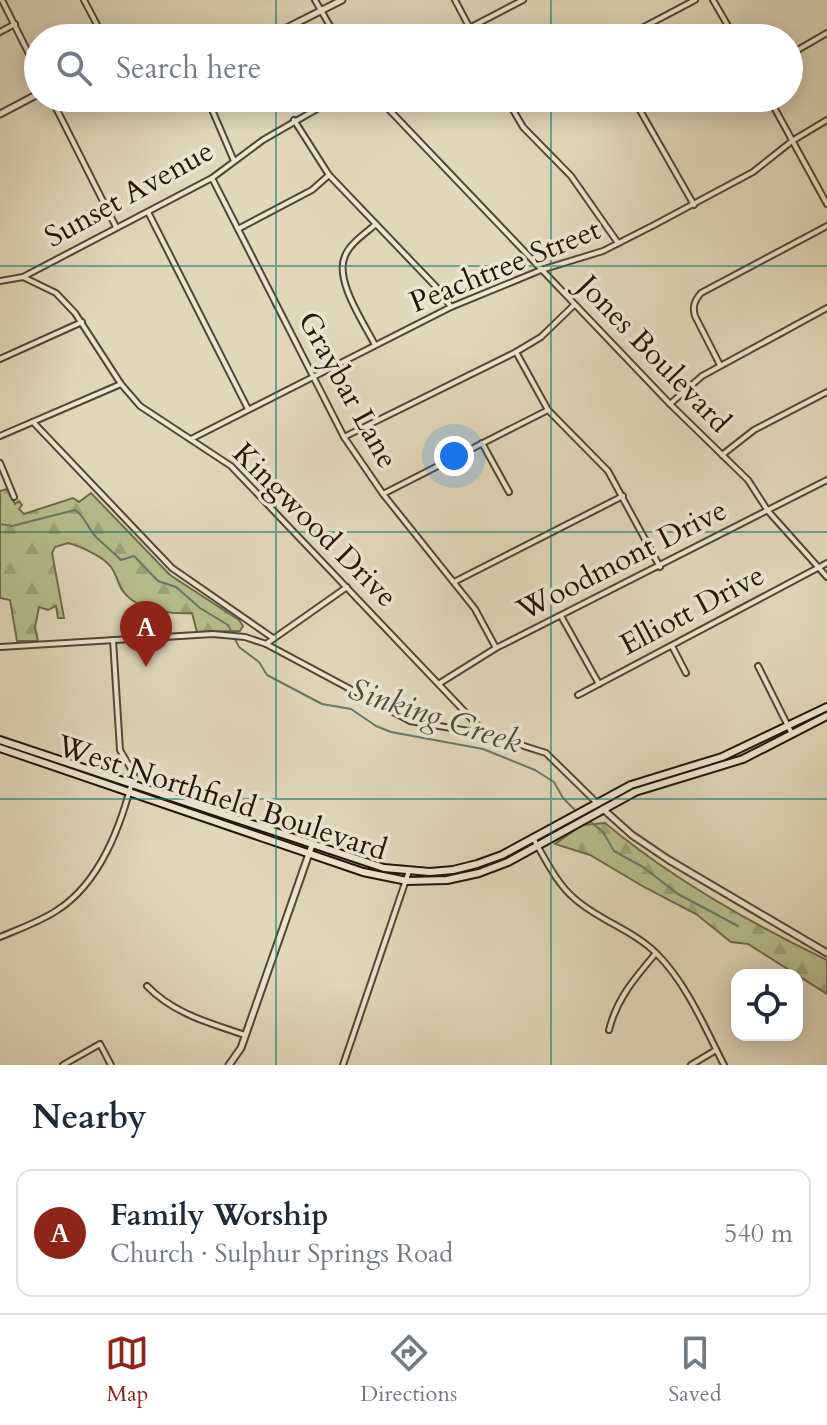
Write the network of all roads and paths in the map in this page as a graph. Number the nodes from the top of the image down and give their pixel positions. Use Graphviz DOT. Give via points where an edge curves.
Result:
graph roads {
  1 [pos="2,0"];
  2 [pos="84,0"];
  3 [pos="315,0"];
  4 [pos="342,0"];
  5 [pos="455,0"];
  6 [pos="523,0"];
  7 [pos="695,0"];
  8 [pos="713,0"];
  9 [pos="321,11"];
  10 [pos="15,24"];
  11 [pos="97,24"];
  12 [pos="295,24"];
  13 [pos="329,24"];
  14 [pos="467,24"];
  15 [pos="477,24"];
  16 [pos="650,24"];
  17 [pos="727,24"];
  18 [pos="0,32"];
  19 [pos="827,33"];
  20 [pos="24,43"];
  21 [pos="803,47"];
  22 [pos="24,101"];
  23 [pos="58,112"];
  24 [pos="213,112"];
  25 [pos="309,112"];
  26 [pos="391,112"];
  27 [pos="514,112"];
  28 [pos="641,112"];
  29 [pos="776,112"];
  30 [pos="0,114"];
  31 [pos="294,120"];
  32 [pos="827,120"];
  33 [pos="792,141"];
  34 [pos="234,161"];
  35 [pos="329,175"];
  36 [pos="212,178"];
  37 [pos="827,204"];
  38 [pos="694,205"];
  39 [pos="148,212"];
  40 [pos="376,224"];
  41 [pos="827,226"];
  42 [pos="116,227"];
  43 [pos="238,229"];
  44 [pos="618,243"];
  45 [pos="541,270"];
  46 [pos="23,277"];
  47 [pos="0,281"];
  48 [pos="574,305"];
  49 [pos="451,307"];
  50 [pos="827,308"];
  51 [pos="82,322"];
  52 [pos="376,345"];
  53 [pos="516,352"];
  54 [pos="0,359"];
  55 [pos="720,365"];
  56 [pos="313,379"];
  57 [pos="121,384"];
  58 [pos="827,392"];
  59 [pos="670,404"];
  60 [pos="248,409"];
  61 [pos="548,410"];
  62 [pos="33,422"];
  63 [pos="0,436"];
  64 [pos="344,437"];
  65 [pos="191,439"];
  66 [pos="482,443"];
  67 [pos="722,455"];
  68 [pos="0,463"];
  69 [pos="827,480"];
  70 [pos="509,492"];
  71 [pos="383,494"];
  72 [pos="624,496"];
  73 [pos="14,497"];
  74 [pos="768,511"];
  75 [pos="827,563"];
  76 [pos="660,567"];
  77 [pos="819,568"];
  78 [pos="827,577"];
  79 [pos="454,582"];
  80 [pos="347,587"];
  81 [pos="561,616"];
  82 [pos="273,638"];
  83 [pos="113,640"];
  84 [pos="266,644"];
  85 [pos="672,646"];
  86 [pos="0,647"];
  87 [pos="496,648"];
  88 [pos="758,666"];
  89 [pos="686,673"];
  90 [pos="440,683"];
  91 [pos="600,684"];
  92 [pos="578,695"];
  93 [pos="827,707"];
  94 [pos="827,716"];
  95 [pos="788,726"];
  96 [pos="486,734"];
  97 [pos="792,734"];
  98 [pos="0,740"];
  99 [pos="0,748"];
  100 [pos="131,783"];
  101 [pos="129,792"];
  102 [pos="600,806"];
  103 [pos="270,830"];
  104 [pos="533,838"];
  105 [pos="267,839"];
  106 [pos="312,845"];
  107 [pos="537,846"];
  108 [pos="309,854"];
  109 [pos="409,871"];
  110 [pos="407,881"];
  111 [pos="0,937"];
  112 [pos="656,953"];
  113 [pos="827,953"];
  114 [pos="147,986"];
  115 [pos="609,1030"];
  116 [pos="245,1035"];
  117 [pos="716,1050"];
  118 [pos="63,1065"];
  119 [pos="111,1065"];
  120 [pos="229,1065"];
  121 [pos="343,1065"];
  122 [pos="691,1065"];
  123 [pos="724,1065"];
  1 -- 10 [label="street"];
  2 -- 11 [label="street"];
  3 -- 9 [label="street"];
  4 -- 9 [label="street"];
  5 -- 14 [label="street"];
  6 -- 15 [label="street"];
  7 -- 16 [label="street"];
  8 -- 17 [label="street"];
  9 -- 12 [label="street"];
  9 -- 13 [label="street"];
  10 -- 18 [label="street"];
  10 -- 20 [label="street"];
  19 -- 21 [label="street"];
  22 -- 30 [label="street"];
  23 -- 42 [label="street"];
  24 -- 34 [label="street"];
  25 -- 31 [label="street, Sunset Avenue"];
  26 -- 45 [label="street, Jones Boulevard"];
  27 -- 44 [label="street" via="531,138 571,176"];
  28 -- 38 [label="street"];
  29 -- 33 [label="street"];
  31 -- 34 [label="street, Sunset Avenue"];
  31 -- 35 [label="street"];
  32 -- 33 [label="street, Peachtree Street"];
  33 -- 37 [label="street"];
  33 -- 38 [label="street, Peachtree Street" via="753,172"];
  34 -- 36 [label="street, Sunset Avenue"];
  35 -- 40 [label="street"];
  35 -- 43 [label="street" via="312,190"];
  36 -- 39 [label="street, Sunset Avenue"];
  36 -- 43 [label="street, Graybar Lane"];
  38 -- 44 [label="street, Peachtree Street"];
  39 -- 42 [label="street, Sunset Avenue"];
  39 -- 60 [label="street"];
  40 -- 49 [label="street"];
  40 -- 52 [label="street" via="350,248 342,265 347,289"];
  41 -- 55 [label="street" via="696,298 695,316"];
  42 -- 46 [label="street, Sunset Avenue"];
  43 -- 56 [label="street, Graybar Lane"];
  44 -- 45 [label="street, Peachtree Street"];
  45 -- 48 [label="street, Jones Boulevard"];
  45 -- 49 [label="street, Peachtree Street"];
  46 -- 47 [label="street"];
  46 -- 51 [label="street, Kingwood Drive" via="56,293"];
  48 -- 53 [label="street" via="541,337"];
  48 -- 59 [label="street, Jones Boulevard"];
  49 -- 52 [label="street, Peachtree Street"];
  50 -- 55 [label="street"];
  51 -- 54 [label="street"];
  51 -- 57 [label="street, Kingwood Drive"];
  52 -- 56 [label="street, Peachtree Street"];
  53 -- 61 [label="street"];
  53 -- 64 [label="street"];
  55 -- 59 [label="street"];
  56 -- 60 [label="street, Peachtree Street"];
  56 -- 64 [label="street, Graybar Lane"];
  57 -- 62 [label="street"];
  57 -- 65 [label="street, Kingwood Drive" via="140,406"];
  58 -- 67 [label="street" via="754,430"];
  59 -- 67 [label="street, Jones Boulevard"];
  60 -- 65 [label="street, Peachtree Street"];
  61 -- 66 [label="street"];
  61 -- 72 [label="street" via="600,460"];
  62 -- 63 [label="street"];
  62 -- 82 [label="street" via="172,568"];
  64 -- 71 [label="street, Graybar Lane"];
  65 -- 80 [label="street, Kingwood Drive" via="231,466"];
  66 -- 70 [label="street"];
  66 -- 71 [label="street"];
  67 -- 74 [label="street, Jones Boulevard" via="748,480"];
  68 -- 73 [label="street"];
  69 -- 74 [label="street, Woodmont Drive"];
  71 -- 79 [label="street, Graybar Lane"];
  72 -- 76 [label="street"];
  72 -- 79 [label="street"];
  74 -- 76 [label="street, Woodmont Drive"];
  74 -- 77 [label="street, Jones Boulevard"];
  75 -- 77 [label="street, Elliott Drive"];
  76 -- 81 [label="street, Woodmont Drive"];
  77 -- 78 [label="street, Jones Boulevard"];
  77 -- 85 [label="street, Elliott Drive"];
  79 -- 87 [label="street, Graybar Lane"];
  80 -- 82 [label="street"];
  80 -- 90 [label="street, Kingwood Drive"];
  81 -- 87 [label="street, Woodmont Drive"];
  81 -- 91 [label="street"];
  82 -- 84 [label="street"];
  83 -- 84 [label="street" via="237,636"];
  83 -- 86 [label="street"];
  83 -- 100 [label="street" via="120,750 134,774"];
  84 -- 96 [label="street" via="410,721"];
  85 -- 89 [label="street"];
  85 -- 91 [label="street, Elliott Drive"];
  87 -- 90 [label="street, Woodmont Drive"];
  88 -- 95 [label="street"];
  90 -- 96 [label="street, Kingwood Drive"];
  91 -- 92 [label="street, Elliott Drive"];
  93 -- 95 [label="main road, West Northfield Boulevard"];
  94 -- 97 [label="main road, West Northfield Boulevard"];
  95 -- 97 [label="street"];
  95 -- 102 [label="main road, West Northfield Boulevard" via="722,757 631,785"];
  96 -- 102 [label="street" via="546,753"];
  97 -- 102 [label="main road, West Northfield Boulevard" via="743,759"];
  98 -- 100 [label="main road, West Northfield Boulevard"];
  99 -- 101 [label="main road, West Northfield Boulevard"];
  100 -- 101 [label="street"];
  100 -- 103 [label="main road, West Northfield Boulevard"];
  101 -- 105 [label="main road, West Northfield Boulevard"];
  101 -- 111 [label="street" via="107,851 84,887 58,910"];
  102 -- 104 [label="main road, West Northfield Boulevard"];
  102 -- 107 [label="main road, West Northfield Boulevard"];
  102 -- 113 [label="street" via="669,860"];
  103 -- 105 [label="main road"];
  103 -- 106 [label="main road, West Northfield Boulevard"];
  104 -- 107 [label="street"];
  104 -- 109 [label="main road, West Northfield Boulevard" via="477,864"];
  105 -- 108 [label="main road, West Northfield Boulevard"];
  106 -- 108 [label="street"];
  106 -- 109 [label="main road, West Northfield Boulevard"];
  107 -- 110 [label="main road, West Northfield Boulevard" via="479,873"];
  107 -- 112 [label="street" via="560,885 576,900"];
  108 -- 110 [label="main road, West Northfield Boulevard"];
  108 -- 116 [label="street"];
  109 -- 110 [label="street"];
  110 -- 121 [label="street"];
  112 -- 115 [label="street" via="626,988"];
  112 -- 117 [label="street" via="676,976"];
  114 -- 116 [label="street" via="197,1019"];
  116 -- 120 [label="street"];
  117 -- 122 [label="street"];
  117 -- 123 [label="street"];
  118 -- 119 [label="street" via="100,1044"];
}
